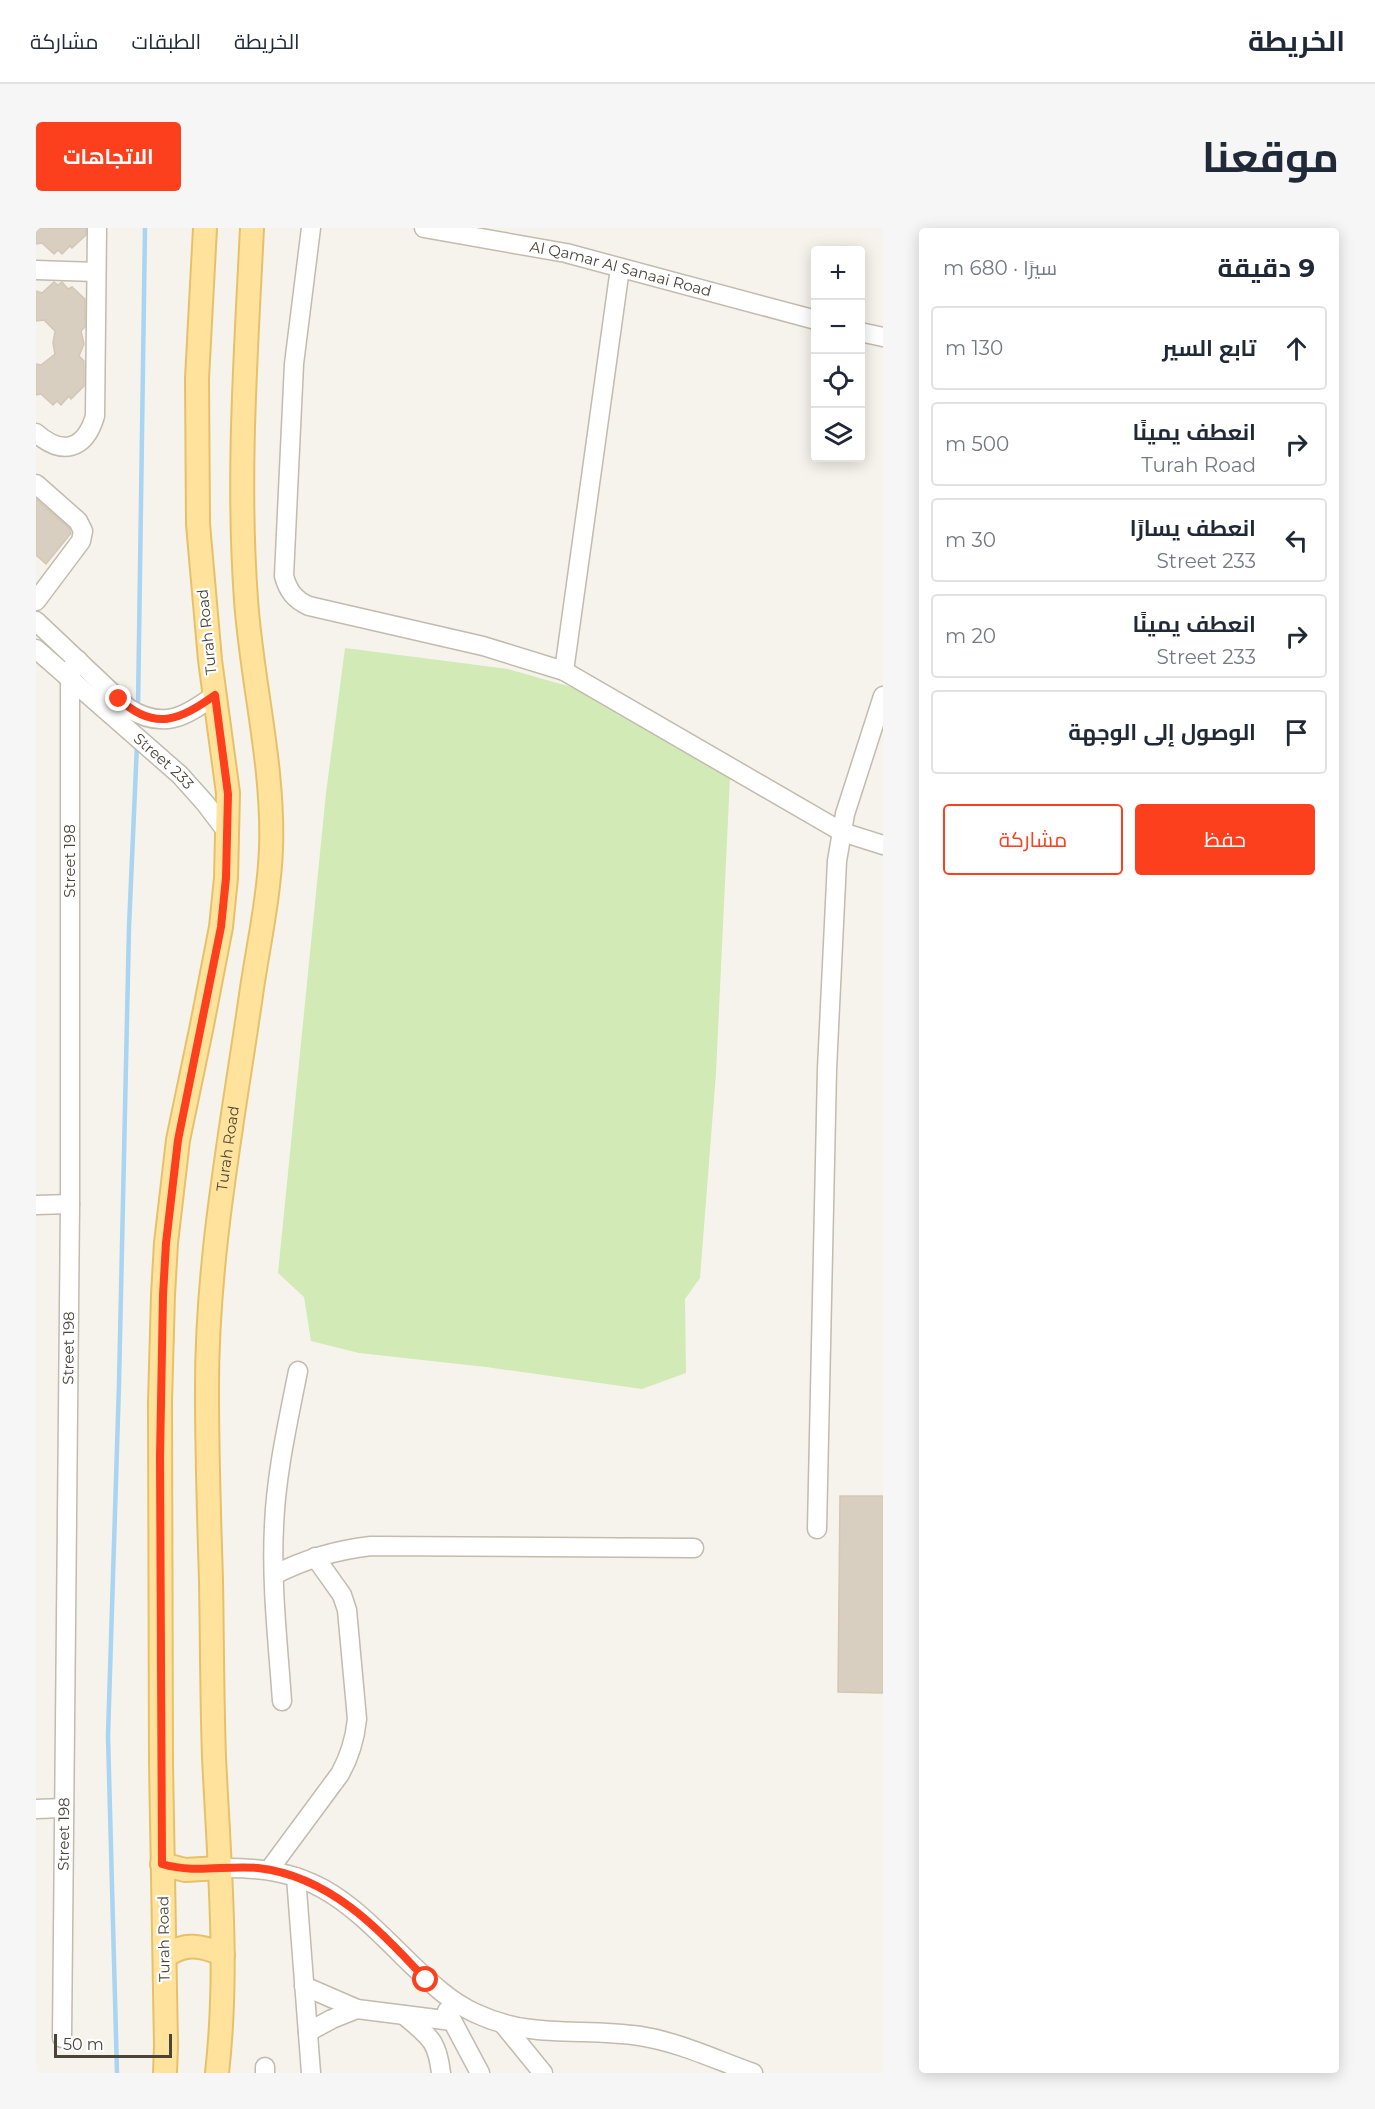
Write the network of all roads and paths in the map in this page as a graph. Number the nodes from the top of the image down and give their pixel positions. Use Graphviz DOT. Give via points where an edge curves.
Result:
graph roads {
  1 [pos="97,228"];
  2 [pos="204,228"];
  3 [pos="252,228"];
  4 [pos="311,228"];
  5 [pos="424,228"];
  6 [pos="620,268"];
  7 [pos="36,270"];
  8 [pos="96,272"];
  9 [pos="811,319"];
  10 [pos="865,333"];
  11 [pos="883,338"];
  12 [pos="36,433"];
  13 [pos="36,484"];
  14 [pos="36,600"];
  15 [pos="36,621"];
  16 [pos="36,649"];
  17 [pos="78,660"];
  18 [pos="564,670"];
  19 [pos="70,678"];
  20 [pos="215,695"];
  21 [pos="883,696"];
  22 [pos="227,832"];
  23 [pos="842,832"];
  24 [pos="883,845"];
  25 [pos="70,1204"];
  26 [pos="36,1205"];
  27 [pos="298,1371"];
  28 [pos="817,1529"];
  29 [pos="694,1548"];
  30 [pos="315,1557"];
  31 [pos="274,1575"];
  32 [pos="282,1701"];
  33 [pos="64,1808"];
  34 [pos="36,1809"];
  35 [pos="162,1864"];
  36 [pos="219,1868"];
  37 [pos="269,1870"];
  38 [pos="296,1877"];
  39 [pos="223,1955"];
  40 [pos="165,1958"];
  41 [pos="304,1986"];
  42 [pos="437,1990"];
  43 [pos="357,2009"];
  44 [pos="404,2015"];
  45 [pos="452,2021"];
  46 [pos="503,2024"];
  47 [pos="308,2032"];
  48 [pos="62,2038"];
  49 [pos="165,2073"];
  50 [pos="217,2073"];
  51 [pos="311,2073"];
  52 [pos="441,2073"];
  53 [pos="480,2073"];
  54 [pos="543,2073"];
  55 [pos="753,2073"];
  1 -- 8 [label="street"];
  2 -- 20 [label="main road, Turah Road" via="197,379 197,494 202,592"];
  3 -- 36 [label="main road, Turah Road" via="243,407 243,555 250,646 270,776 272,818 262,925 226,1157 213,1271 207,1401"];
  4 -- 18 [label="street" via="294,364 284,576 290,592 309,606 483,646"];
  5 -- 6 [label="street, Al Qamar Al Sanaai Road"];
  6 -- 9 [label="street, Al Qamar Al Sanaai Road"];
  6 -- 18 [label="street"];
  7 -- 8 [label="street"];
  8 -- 12 [label="street" via="95,416 90,433 77,445 59,447"];
  10 -- 11 [label="street"];
  13 -- 14 [label="street" via="78,521 83,531 81,541"];
  15 -- 17 [label="street, Street 233"];
  16 -- 19 [label="street, Street 233"];
  17 -- 19 [label="street, Street 198"];
  17 -- 20 [label="street, Street 233" via="128,708 150,718 175,719"];
  18 -- 23 [label="street"];
  19 -- 22 [label="street, Street 233" via="180,776"];
  19 -- 25 [label="street, Street 198"];
  20 -- 22 [label="main road, Turah Road" via="228,794"];
  21 -- 23 [label="street"];
  22 -- 35 [label="main road, Turah Road" via="221,927 178,1140 164,1284 160,1424"];
  23 -- 24 [label="street"];
  23 -- 28 [label="street" via="837,861 827,1069"];
  25 -- 26 [label="street"];
  25 -- 33 [label="street, Street 198"];
  27 -- 31 [label="street" via="276,1501"];
  29 -- 30 [label="street" via="371,1546"];
  30 -- 31 [label="street"];
  30 -- 37 [label="street" via="342,1595 347,1610 355,1733 340,1774"];
  31 -- 32 [label="street"];
  33 -- 34 [label="street"];
  33 -- 48 [label="street, Street 198"];
  35 -- 36 [label="main road" via="184,1870"];
  35 -- 40 [label="main road, Turah Road"];
  36 -- 37 [label="street"];
  36 -- 39 [label="main road, Turah Road"];
  37 -- 38 [label="street"];
  38 -- 41 [label="street"];
  38 -- 42 [label="street" via="333,1893 355,1909"];
  39 -- 40 [label="main road" via="191,1946 172,1951"];
  39 -- 50 [label="main road, Turah Road"];
  40 -- 49 [label="main road, Turah Road"];
  41 -- 43 [label="street"];
  41 -- 47 [label="street"];
  42 -- 45 [label="street"];
  42 -- 46 [label="street" via="463,2007"];
  43 -- 44 [label="street"];
  43 -- 47 [label="street"];
  44 -- 45 [label="street"];
  44 -- 52 [label="street" via="434,2043"];
  45 -- 53 [label="street"];
  46 -- 54 [label="street"];
  46 -- 55 [label="street" via="544,2032 654,2039"];
  47 -- 51 [label="street"];
}
